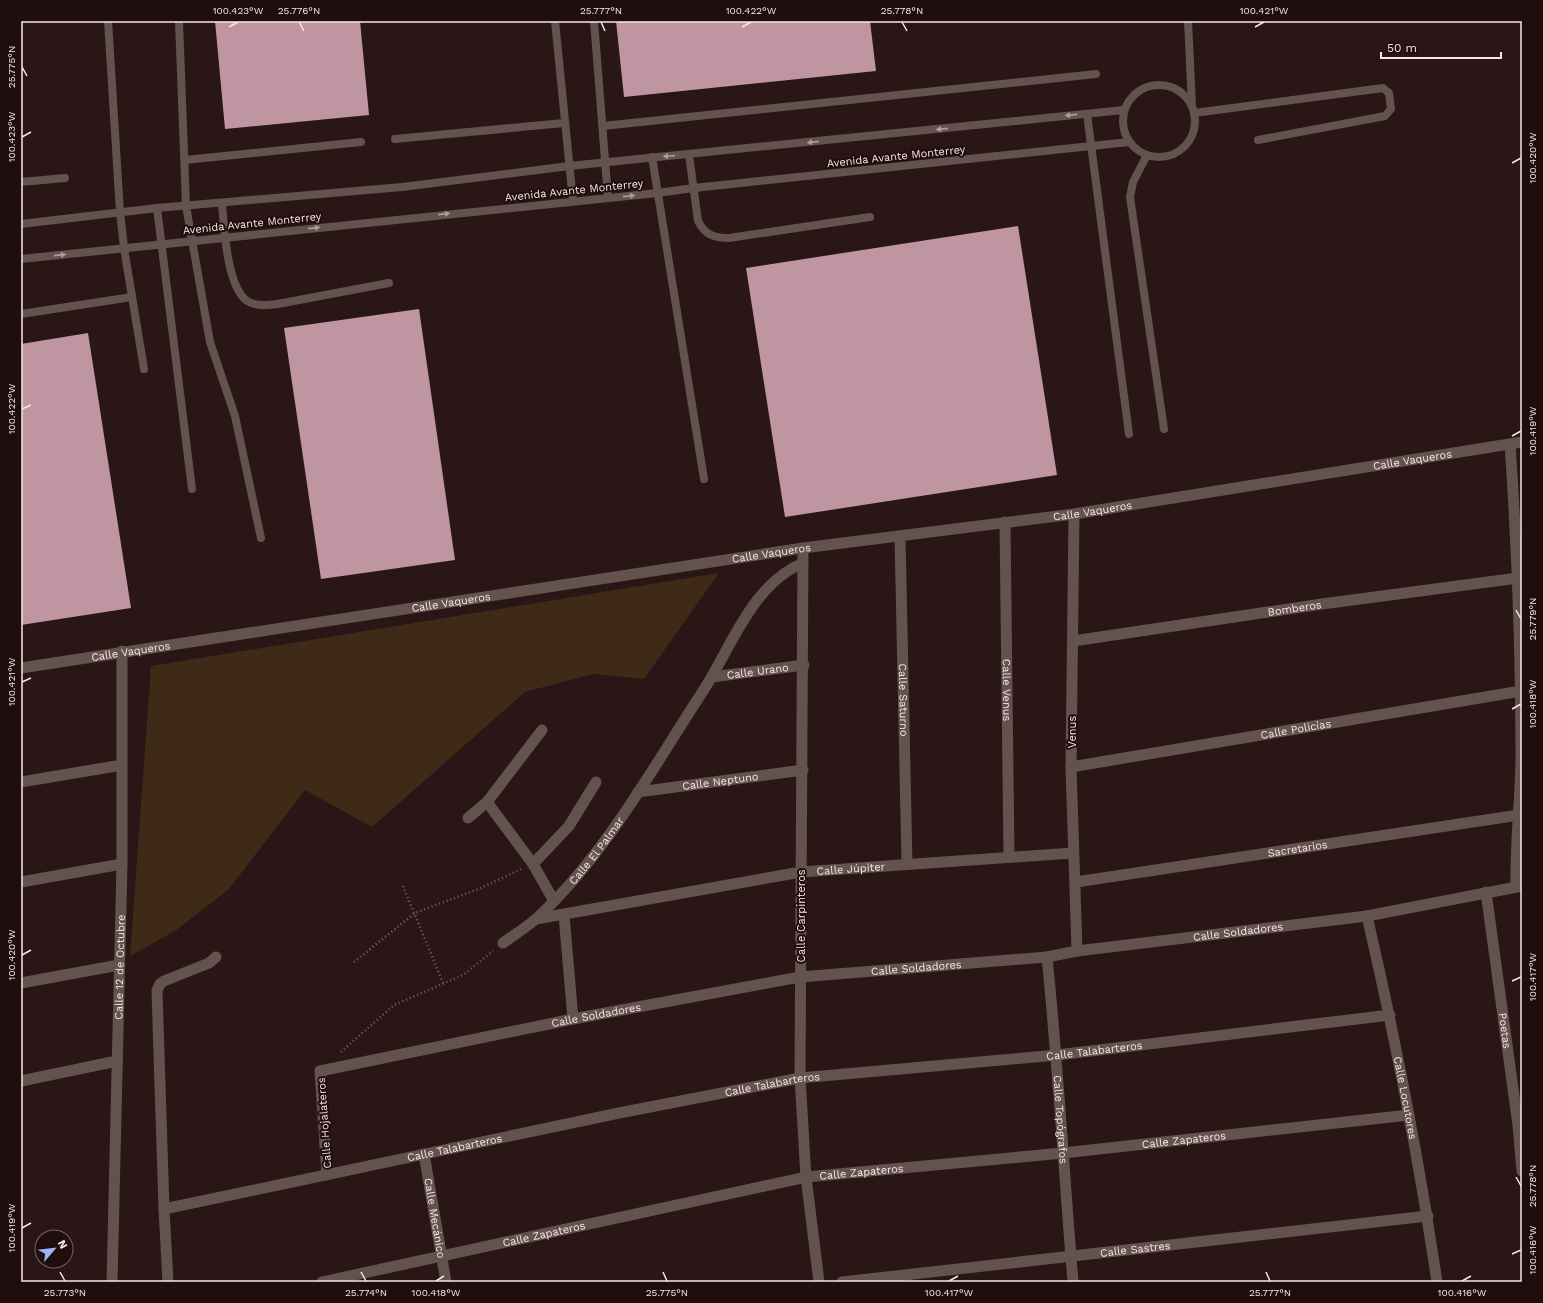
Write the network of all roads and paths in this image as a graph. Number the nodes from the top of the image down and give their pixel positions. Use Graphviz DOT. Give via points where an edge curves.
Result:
graph roads {
  1 [pos="108,21"];
  2 [pos="179,21"];
  3 [pos="555,21"];
  4 [pos="594,21"];
  5 [pos="1188,21"];
  6 [pos="1096,74"];
  7 [pos="1124,110"];
  8 [pos="1193,110"];
  9 [pos="1087,114"];
  10 [pos="564,123"];
  11 [pos="602,126"];
  12 [pos="395,139"];
  13 [pos="1258,140"];
  14 [pos="361,142"];
  15 [pos="1130,142"];
  16 [pos="1090,147"];
  17 [pos="689,155"];
  18 [pos="1147,155"];
  19 [pos="652,157"];
  20 [pos="185,160"];
  21 [pos="606,162"];
  22 [pos="569,166"];
  23 [pos="65,178"];
  24 [pos="21,182"];
  25 [pos="694,188"];
  26 [pos="657,193"];
  27 [pos="608,198"];
  28 [pos="573,201"];
  29 [pos="222,203"];
  30 [pos="186,206"];
  31 [pos="157,208"];
  32 [pos="120,212"];
  33 [pos="870,218"];
  34 [pos="21,224"];
  35 [pos="225,236"];
  36 [pos="193,240"];
  37 [pos="160,244"];
  38 [pos="124,248"];
  39 [pos="21,259"];
  40 [pos="388,282"];
  41 [pos="132,297"];
  42 [pos="21,314"];
  43 [pos="144,369"];
  44 [pos="1164,429"];
  45 [pos="1129,434"];
  46 [pos="1522,442"];
  47 [pos="1510,444"];
  48 [pos="704,479"];
  49 [pos="192,489"];
  50 [pos="1074,514"];
  51 [pos="1005,522"];
  52 [pos="900,536"];
  53 [pos="260,538"];
  54 [pos="803,548"];
  55 [pos="1520,551"];
  56 [pos="803,564"];
  57 [pos="1518,578"];
  58 [pos="1072,641"];
  59 [pos="1521,646"];
  60 [pos="122,651"];
  61 [pos="804,665"];
  62 [pos="21,668"];
  63 [pos="712,677"];
  64 [pos="1521,691"];
  65 [pos="542,730"];
  66 [pos="1522,755"];
  67 [pos="122,765"];
  68 [pos="1071,767"];
  69 [pos="803,770"];
  70 [pos="21,782"];
  71 [pos="596,782"];
  72 [pos="638,792"];
  73 [pos="487,802"];
  74 [pos="1519,815"];
  75 [pos="468,818"];
  76 [pos="1073,853"];
  77 [pos="1519,855"];
  78 [pos="1009,857"];
  79 [pos="122,864"];
  80 [pos="533,864"];
  81 [pos="907,864"];
  82 [pos="801,872"];
  83 [pos="21,882"];
  84 [pos="1076,882"];
  85 [pos="403,886"];
  86 [pos="1519,886"];
  87 [pos="1486,892"];
  88 [pos="554,900"];
  89 [pos="414,913"];
  90 [pos="564,915"];
  91 [pos="1367,916"];
  92 [pos="536,919"];
  93 [pos="503,943"];
  94 [pos="1077,951"];
  95 [pos="216,957"];
  96 [pos="1047,957"];
  97 [pos="354,962"];
  98 [pos="119,965"];
  99 [pos="800,977"];
  100 [pos="21,983"];
  101 [pos="444,983"];
  102 [pos="1390,1015"];
  103 [pos="573,1019"];
  104 [pos="1057,1055"];
  105 [pos="337,1056"];
  106 [pos="117,1061"];
  107 [pos="320,1071"];
  108 [pos="800,1078"];
  109 [pos="21,1081"];
  110 [pos="1409,1115"];
  111 [pos="1520,1124"];
  112 [pos="1062,1153"];
  113 [pos="424,1154"];
  114 [pos="1522,1171"];
  115 [pos="327,1175"];
  116 [pos="806,1177"];
  117 [pos="164,1209"];
  118 [pos="1428,1216"];
  119 [pos="441,1256"];
  120 [pos="1071,1256"];
  121 [pos="112,1282"];
  122 [pos="168,1282"];
  123 [pos="322,1282"];
  124 [pos="446,1282"];
  125 [pos="819,1282"];
  126 [pos="842,1282"];
  127 [pos="1073,1282"];
  128 [pos="1437,1282"];
  1 -- 32 [label="lane"];
  2 -- 20 [label="lane"];
  3 -- 10 [label="lane"];
  4 -- 11 [label="lane"];
  5 -- 8 [label="lane"];
  6 -- 11 [label="lane"];
  7 -- 8 [label="lane" via="1136,92 1157,84 1178,90 1187,97"];
  7 -- 9 [label="lane, Avenida Avante Monterrey"];
  7 -- 15 [label="lane" via="1123,127"];
  8 -- 13 [label="lane" via="1383,88 1389,93 1391,109 1385,116"];
  8 -- 18 [label="lane" via="1193,135 1179,152 1169,156"];
  9 -- 16 [label="lane"];
  9 -- 17 [label="lane, Avenida Avante Monterrey, one-way"];
  10 -- 12 [label="lane"];
  10 -- 22 [label="lane"];
  11 -- 21 [label="lane"];
  14 -- 20 [label="lane"];
  15 -- 16 [label="lane, Avenida Avante Monterrey"];
  15 -- 18 [label="lane" via="1137,150"];
  16 -- 25 [label="lane, Avenida Avante Monterrey"];
  16 -- 45 [label="lane"];
  17 -- 19 [label="lane, Avenida Avante Monterrey, one-way"];
  17 -- 25 [label="lane"];
  18 -- 44 [label="lane" via="1133,182 1130,197"];
  19 -- 21 [label="lane, Avenida Avante Monterrey"];
  19 -- 26 [label="lane"];
  20 -- 30 [label="lane"];
  21 -- 22 [label="lane, Avenida Avante Monterrey"];
  21 -- 27 [label="lane"];
  22 -- 28 [label="lane"];
  22 -- 29 [label="lane, Avenida Avante Monterrey" via="402,187"];
  23 -- 24 [label="lane"];
  25 -- 26 [label="lane, Avenida Avante Monterrey"];
  25 -- 33 [label="lane" via="702,228 719,238"];
  27 -- 26 [label="lane, Avenida Avante Monterrey, one-way"];
  26 -- 48 [label="lane"];
  27 -- 28 [label="lane, Avenida Avante Monterrey"];
  35 -- 28 [label="lane, Avenida Avante Monterrey, one-way"];
  29 -- 30 [label="lane, Avenida Avante Monterrey"];
  29 -- 35 [label="lane"];
  30 -- 31 [label="lane, Avenida Avante Monterrey"];
  30 -- 36 [label="lane"];
  31 -- 32 [label="lane, Avenida Avante Monterrey"];
  31 -- 37 [label="lane"];
  32 -- 34 [label="lane, Avenida Avante Monterrey"];
  32 -- 38 [label="lane"];
  35 -- 36 [label="lane, Avenida Avante Monterrey"];
  35 -- 40 [label="lane" via="236,287 241,296 250,302 268,305 283,303"];
  36 -- 37 [label="lane, Avenida Avante Monterrey"];
  36 -- 53 [label="lane" via="210,342 235,416"];
  37 -- 38 [label="lane, Avenida Avante Monterrey"];
  37 -- 49 [label="lane"];
  39 -- 38 [label="lane, Avenida Avante Monterrey, one-way"];
  38 -- 41 [label="lane"];
  41 -- 42 [label="lane"];
  41 -- 43 [label="lane"];
  46 -- 47 [label="street, Calle Vaqueros"];
  47 -- 50 [label="street, Calle Vaqueros"];
  47 -- 55 [label="street, Calle Soldadores"];
  50 -- 51 [label="street, Calle Vaqueros"];
  50 -- 58 [label="street, Venus"];
  51 -- 52 [label="street, Calle Vaqueros"];
  51 -- 78 [label="street, Calle Venus"];
  52 -- 54 [label="street, Calle Vaqueros"];
  52 -- 81 [label="street, Calle Saturno"];
  54 -- 56 [label="street, Calle Carpinteros"];
  54 -- 60 [label="street, Calle Vaqueros"];
  55 -- 57 [label="street, Calle Soldadores"];
  56 -- 61 [label="street, Calle Carpinteros"];
  56 -- 63 [label="street, Calle El Palmar" via="790,569 780,577 756,603"];
  57 -- 58 [label="street, Bomberos"];
  57 -- 59 [label="street, Calle Soldadores"];
  58 -- 68 [label="street, Venus"];
  59 -- 64 [label="street, Calle Soldadores"];
  60 -- 62 [label="street, Calle Vaqueros"];
  60 -- 67 [label="street, Calle 12 de Octubre"];
  61 -- 63 [label="street, Calle Urano"];
  61 -- 69 [label="street, Calle Carpinteros"];
  63 -- 72 [label="street, Calle El Palmar"];
  64 -- 66 [label="street, Calle Soldadores"];
  64 -- 68 [label="street, Calle Policías"];
  65 -- 73 [label="street"];
  66 -- 74 [label="street, Calle Soldadores"];
  67 -- 70 [label="street"];
  67 -- 79 [label="street, Calle 12 de Octubre"];
  68 -- 76 [label="street, Venus"];
  69 -- 72 [label="street, Calle Neptuno"];
  69 -- 82 [label="street, Calle Carpinteros"];
  71 -- 80 [label="street" via="569,826"];
  72 -- 88 [label="street, Calle El Palmar" via="581,872"];
  73 -- 75 [label="street"];
  73 -- 80 [label="street"];
  74 -- 77 [label="street, Calle Soldadores"];
  74 -- 84 [label="street, Sacretarios"];
  76 -- 78 [label="street, Calle Júpiter"];
  76 -- 84 [label="street, Venus"];
  77 -- 86 [label="street, Calle Soldadores"];
  78 -- 81 [label="street, Calle Júpiter"];
  79 -- 83 [label="street"];
  79 -- 98 [label="street, Calle 12 de Octubre"];
  80 -- 88 [label="street"];
  80 -- 89 [label="path" via="481,888"];
  81 -- 82 [label="street, Calle Júpiter"];
  82 -- 90 [label="street, Calle Júpiter"];
  82 -- 99 [label="street, Calle Carpinteros"];
  84 -- 94 [label="street, Venus"];
  85 -- 89 [label="path"];
  86 -- 87 [label="street, Calle Soldadores"];
  87 -- 91 [label="street, Calle Soldadores"];
  87 -- 111 [label="street, Poetas"];
  88 -- 92 [label="street, Calle El Palmar"];
  89 -- 97 [label="path"];
  89 -- 101 [label="path"];
  90 -- 92 [label="street, Calle Júpiter"];
  90 -- 103 [label="street"];
  91 -- 94 [label="street, Calle Soldadores"];
  91 -- 102 [label="street, Calle Locutores"];
  92 -- 93 [label="street, Calle El Palmar"];
  93 -- 101 [label="path" via="463,975"];
  94 -- 96 [label="street, Calle Soldadores"];
  95 -- 117 [label="street" via="209,963 164,981 157,991"];
  96 -- 99 [label="street, Calle Soldadores"];
  96 -- 104 [label="street, Calle Topógrafos"];
  98 -- 100 [label="street"];
  98 -- 106 [label="street, Calle 12 de Octubre"];
  99 -- 103 [label="street, Calle Soldadores"];
  99 -- 108 [label="street, Calle Carpinteros"];
  101 -- 105 [label="path" via="394,1004"];
  102 -- 104 [label="street, Calle Talabarteros"];
  102 -- 110 [label="street, Calle Locutores"];
  103 -- 107 [label="street, Calle Soldadores"];
  104 -- 108 [label="street, Calle Talabarteros"];
  104 -- 112 [label="street, Calle Topógrafos"];
  106 -- 109 [label="street"];
  106 -- 121 [label="street, Calle 12 de Octubre"];
  107 -- 115 [label="street, Calle Hojalateros"];
  108 -- 113 [label="street, Calle Talabarteros"];
  108 -- 116 [label="street, Calle Carpinteros"];
  110 -- 112 [label="street, Calle Zapateros"];
  110 -- 118 [label="street, Calle Locutores"];
  111 -- 114 [label="street, Poetas"];
  112 -- 116 [label="street, Calle Zapateros"];
  112 -- 120 [label="street, Calle Topógrafos"];
  113 -- 115 [label="street, Calle Talabarteros"];
  113 -- 119 [label="street, Calle Mecánico"];
  115 -- 117 [label="street, Calle Talabarteros"];
  116 -- 119 [label="street, Calle Zapateros"];
  116 -- 125 [label="street, Calle Carpinteros"];
  117 -- 122 [label="street"];
  118 -- 120 [label="street, Calle Sastres"];
  118 -- 128 [label="street, Calle Locutores"];
  119 -- 123 [label="street, Calle Zapateros"];
  119 -- 124 [label="street, Calle Mecánico"];
  120 -- 126 [label="street, Calle Sastres"];
  120 -- 127 [label="street, Calle Topógrafos"];
}
